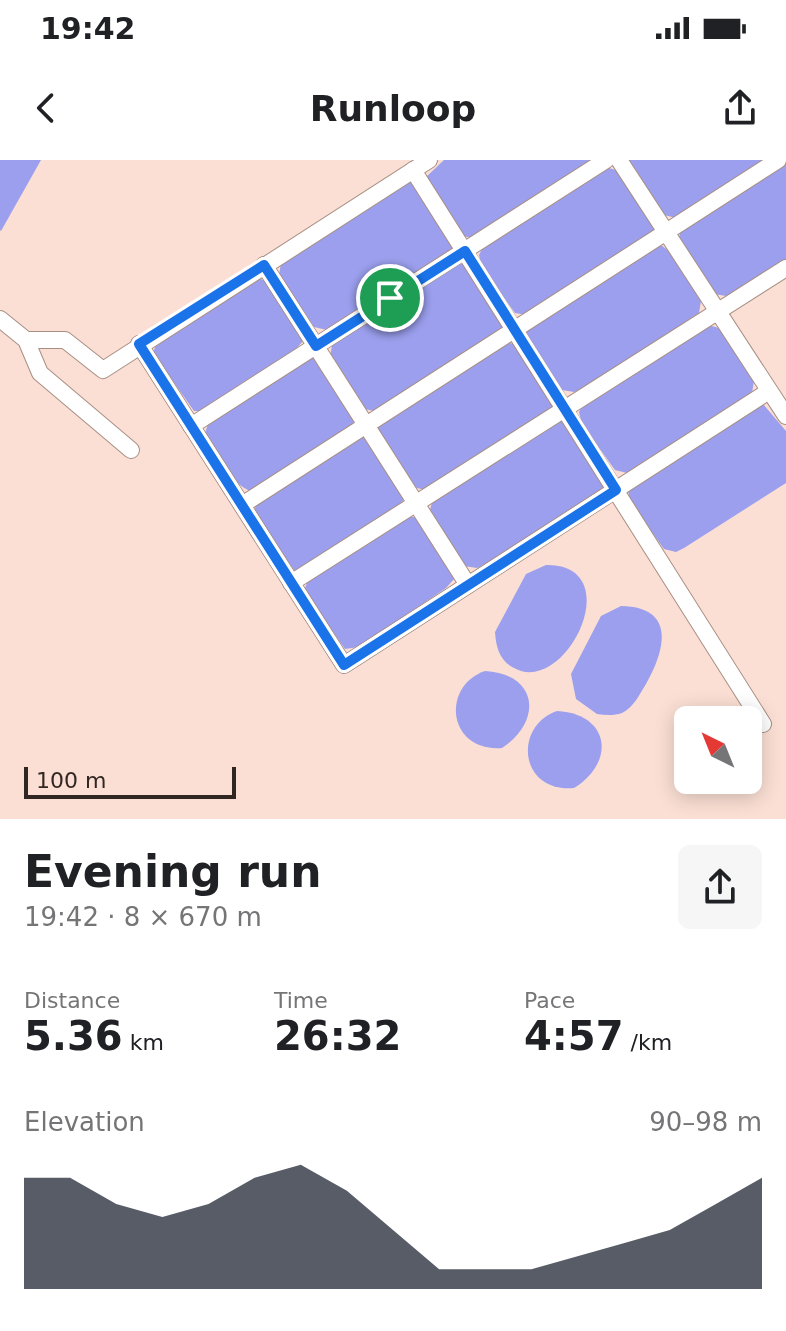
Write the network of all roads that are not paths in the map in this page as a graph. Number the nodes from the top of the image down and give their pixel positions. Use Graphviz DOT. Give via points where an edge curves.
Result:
graph roads {
  1 [pos="429,160"];
  2 [pos="606,160"];
  3 [pos="619,160"];
  4 [pos="778,160"];
  5 [pos="413,170"];
  6 [pos="666,232"];
  7 [pos="465,251"];
  8 [pos="264,265"];
  9 [pos="786,268"];
  10 [pos="717,311"];
  11 [pos="0,319"];
  12 [pos="514,330"];
  13 [pos="26,340"];
  14 [pos="139,344"];
  15 [pos="316,346"];
  16 [pos="769,391"];
  17 [pos="565,409"];
  18 [pos="786,416"];
  19 [pos="366,425"];
  20 [pos="191,426"];
  21 [pos="131,450"];
  22 [pos="616,490"];
  23 [pos="416,503"];
  24 [pos="242,505"];
  25 [pos="291,583"];
  26 [pos="468,585"];
  27 [pos="763,724"];
  1 -- 5 [label="lane"];
  2 -- 7 [label="lane"];
  3 -- 6 [label="lane"];
  4 -- 6 [label="lane"];
  5 -- 7 [label="lane"];
  5 -- 8 [label="lane"];
  6 -- 10 [label="lane"];
  6 -- 12 [label="lane"];
  7 -- 12 [label="lane"];
  7 -- 15 [label="lane"];
  8 -- 14 [label="lane"];
  8 -- 15 [label="lane"];
  9 -- 10 [label="lane"];
  10 -- 16 [label="lane"];
  10 -- 17 [label="lane"];
  11 -- 13 [label="lane"];
  12 -- 17 [label="lane"];
  12 -- 19 [label="lane"];
  13 -- 14 [label="lane" via="65,340 103,370"];
  13 -- 21 [label="lane" via="40,373"];
  14 -- 20 [label="lane"];
  15 -- 19 [label="lane"];
  15 -- 20 [label="lane"];
  16 -- 18 [label="lane"];
  16 -- 22 [label="lane"];
  17 -- 22 [label="lane"];
  17 -- 23 [label="lane"];
  19 -- 23 [label="lane"];
  19 -- 24 [label="lane"];
  20 -- 24 [label="lane"];
  22 -- 26 [label="lane"];
  22 -- 27 [label="lane"];
  23 -- 25 [label="lane"];
  23 -- 26 [label="lane"];
  24 -- 25 [label="lane"];
  25 -- 26 [label="lane" via="344,665"];
}
